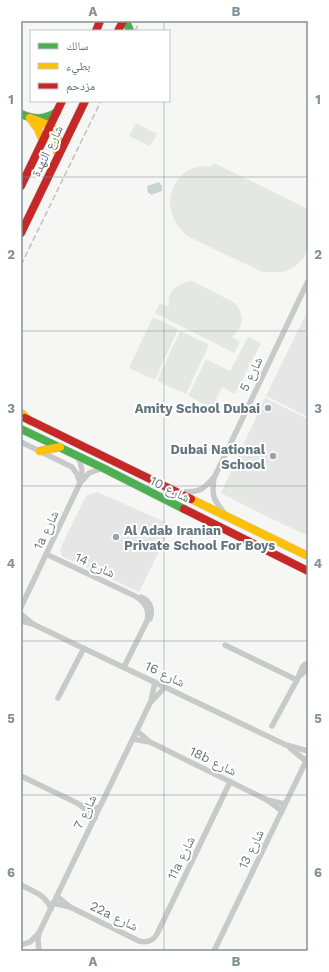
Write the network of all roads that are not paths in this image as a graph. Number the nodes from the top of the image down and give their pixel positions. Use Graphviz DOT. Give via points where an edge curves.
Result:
graph roads {
  1 [pos="62,102"];
  2 [pos="85,102"];
  3 [pos="57,112"];
  4 [pos="21,114"];
  5 [pos="30,118"];
  6 [pos="50,126"];
  7 [pos="43,141"];
  8 [pos="21,186"];
  9 [pos="21,226"];
  10 [pos="21,233"];
  11 [pos="308,281"];
  12 [pos="21,413"];
  13 [pos="21,416"];
  14 [pos="30,421"];
  15 [pos="21,429"];
  16 [pos="21,442"];
  17 [pos="60,447"];
  18 [pos="40,451"];
  19 [pos="76,455"];
  20 [pos="103,468"];
  21 [pos="215,476"];
  22 [pos="80,483"];
  23 [pos="175,492"];
  24 [pos="227,517"];
  25 [pos="46,554"];
  26 [pos="308,556"];
  27 [pos="308,570"];
  28 [pos="21,607"];
  29 [pos="21,614"];
  30 [pos="21,621"];
  31 [pos="33,624"];
  32 [pos="225,644"];
  33 [pos="84,648"];
  34 [pos="308,663"];
  35 [pos="124,667"];
  36 [pos="308,669"];
  37 [pos="297,680"];
  38 [pos="155,682"];
  39 [pos="165,687"];
  40 [pos="58,698"];
  41 [pos="151,701"];
  42 [pos="272,726"];
  43 [pos="137,731"];
  44 [pos="133,739"];
  45 [pos="150,742"];
  46 [pos="286,746"];
  47 [pos="308,751"];
  48 [pos="307,759"];
  49 [pos="21,776"];
  50 [pos="230,782"];
  51 [pos="267,800"];
  52 [pos="79,804"];
  53 [pos="285,804"];
  54 [pos="100,808"];
  55 [pos="282,811"];
  56 [pos="95,818"];
  57 [pos="21,886"];
  58 [pos="57,896"];
  59 [pos="52,906"];
  60 [pos="70,907"];
  61 [pos="39,933"];
  62 [pos="149,942"];
  63 [pos="21,945"];
  64 [pos="39,951"];
  65 [pos="214,951"];
  1 -- 3 [label="street, شارع النهدة"];
  2 -- 10 [label="street, شارع النهدة"];
  3 -- 5 [label="street" via="42,119"];
  3 -- 6 [label="street, شارع النهدة"];
  4 -- 5 [label="street"];
  5 -- 6 [label="street"];
  5 -- 7 [label="street" via="38,126"];
  6 -- 7 [label="street, شارع النهدة"];
  6 -- 9 [label="street" via="59,137 59,146"];
  7 -- 8 [label="street, شارع النهدة"];
  11 -- 21 [label="street, شارع 5"];
  12 -- 14 [label="street"];
  13 -- 14 [label="street, شارع 10"];
  14 -- 23 [label="street, شارع 10"];
  15 -- 17 [label="street, شارع 10"];
  16 -- 18 [label="street"];
  17 -- 18 [label="street"];
  17 -- 19 [label="street, شارع 10"];
  18 -- 22 [label="street" via="72,467"];
  19 -- 20 [label="street, شارع 10"];
  19 -- 22 [label="street, 1a شارع" via="82,468"];
  20 -- 22 [label="street, 1a شارع" via="89,473"];
  20 -- 27 [label="street, شارع 10"];
  21 -- 23 [label="street, شارع 5" via="200,490"];
  21 -- 24 [label="street, شارع 5" via="215,501"];
  22 -- 25 [label="street, 1a شارع"];
  23 -- 24 [label="street, شارع 10"];
  24 -- 26 [label="street, شارع 10"];
  25 -- 28 [label="street, 1a شارع"];
  25 -- 35 [label="street, شارع 14" via="135,596 146,607 148,618"];
  29 -- 31 [label="street, شارع 16"];
  30 -- 31 [label="street, شارع 16"];
  31 -- 33 [label="street, شارع 16"];
  32 -- 37 [label="street"];
  33 -- 35 [label="street, شارع 16"];
  33 -- 40 [label="street"];
  34 -- 37 [label="street" via="302,668"];
  35 -- 38 [label="street, شارع 16"];
  36 -- 37 [label="street"];
  37 -- 42 [label="street"];
  38 -- 39 [label="street, شارع 16"];
  38 -- 41 [label="street, شارع 7"];
  39 -- 41 [label="street, شارع 7"];
  39 -- 46 [label="street, شارع 16"];
  41 -- 43 [label="street, شارع 7"];
  43 -- 44 [label="street, شارع 7"];
  43 -- 45 [label="street, 18b شارع"];
  44 -- 45 [label="street, 18b شارع"];
  44 -- 54 [label="street, شارع 7"];
  45 -- 50 [label="street, 18b شارع"];
  46 -- 47 [label="street, شارع 16"];
  46 -- 48 [label="street, شارع 16"];
  48 -- 53 [label="street, شارع 13"];
  49 -- 52 [label="street"];
  50 -- 51 [label="street, 18b شارع"];
  50 -- 62 [label="street, 11a شارع" via="155,937"];
  51 -- 53 [label="street, 18b شارع"];
  51 -- 55 [label="street, 18b شارع"];
  52 -- 54 [label="street"];
  52 -- 56 [label="street"];
  53 -- 55 [label="street, شارع 13"];
  54 -- 56 [label="street, شارع 7"];
  55 -- 65 [label="street, شارع 13"];
  56 -- 58 [label="street, شارع 7"];
  57 -- 59 [label="street" via="42,896"];
  58 -- 59 [label="street, شارع 7"];
  58 -- 60 [label="street, 22a شارع"];
  59 -- 60 [label="street, 22a شارع"];
  59 -- 61 [label="street, شارع 7"];
  60 -- 62 [label="street, 22a شارع" via="138,941"];
  61 -- 63 [label="street, شارع 7" via="30,942"];
  61 -- 64 [label="street, شارع 7"];
}
